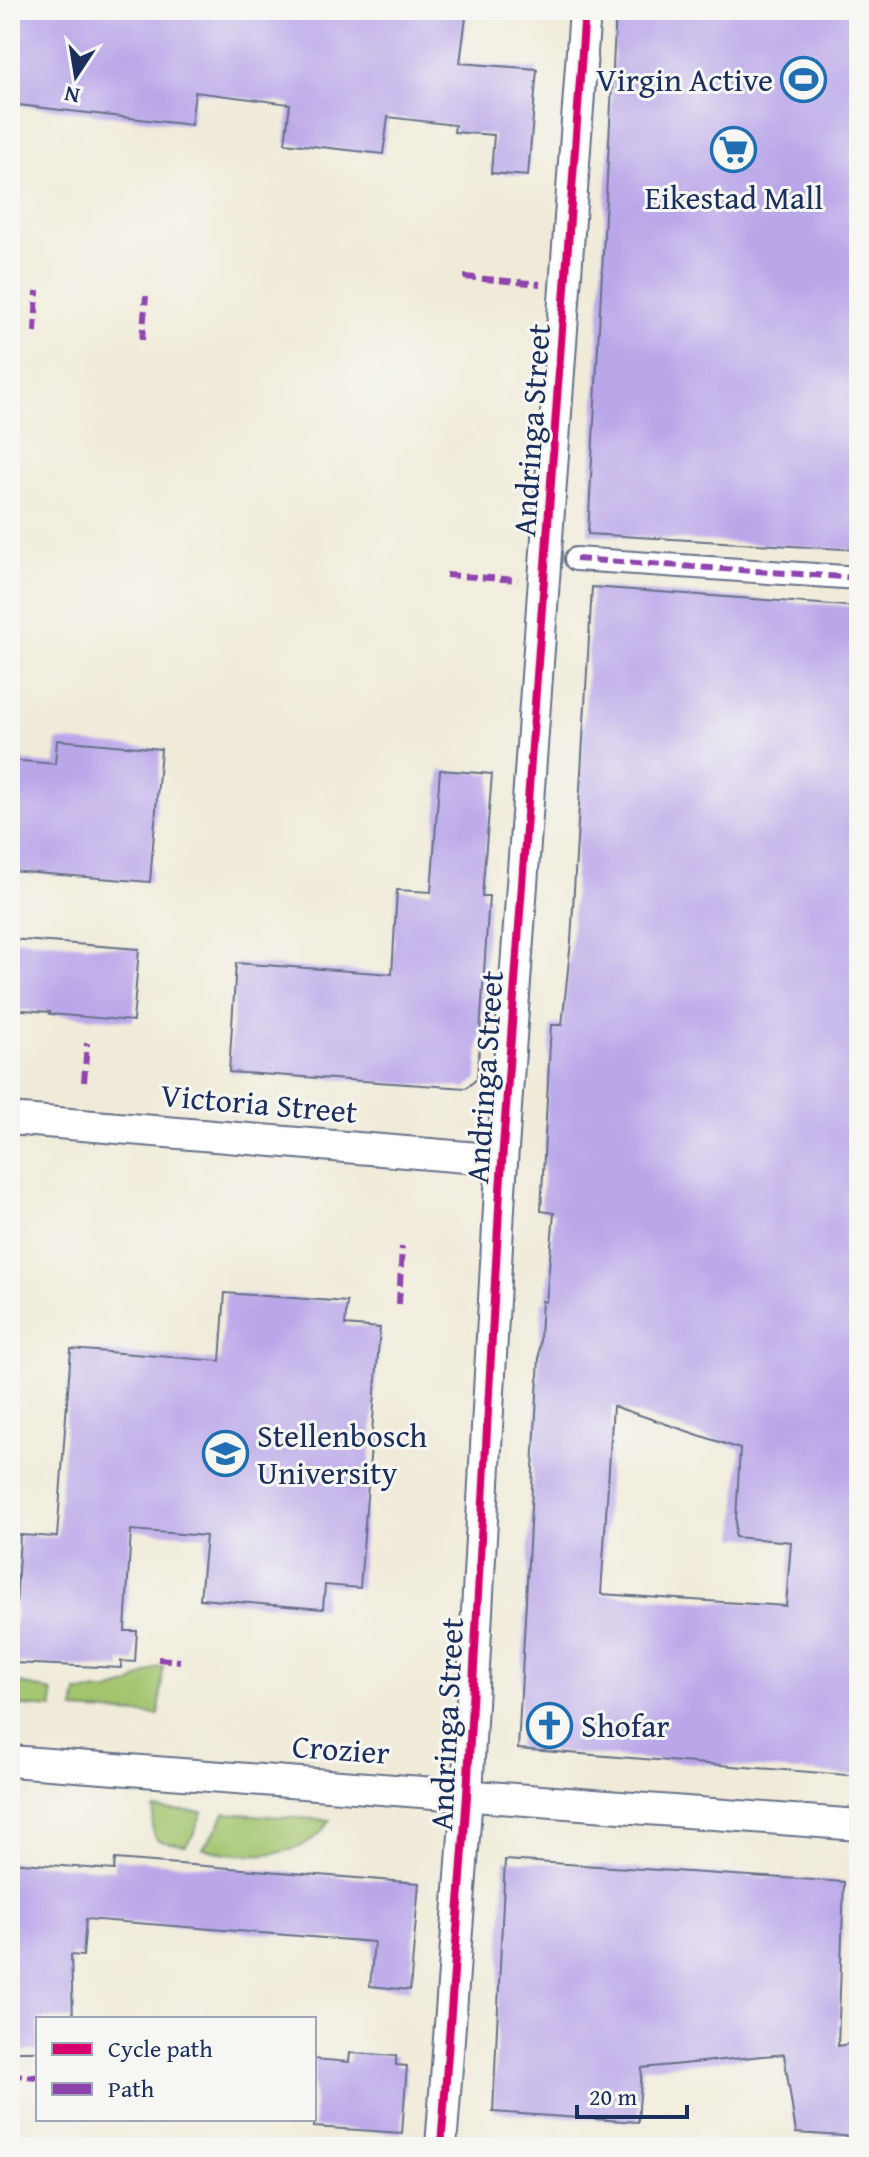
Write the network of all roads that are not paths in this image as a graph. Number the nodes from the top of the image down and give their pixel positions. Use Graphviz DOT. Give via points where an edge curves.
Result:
graph roads {
  1 [pos="585,10"];
  2 [pos="576,559"];
  3 [pos="859,578"];
  4 [pos="10,1119"];
  5 [pos="502,1160"];
  6 [pos="10,1761"];
  7 [pos="467,1795"];
  8 [pos="859,1825"];
  9 [pos="441,2147"];
  1 -- 5 [label="street, Andringa Street"];
  2 -- 3 [label="street"];
  4 -- 5 [label="street, Victoria Street"];
  5 -- 7 [label="street, Andringa Street"];
  6 -- 7 [label="street, Crozier"];
  7 -- 8 [label="street, Crozier"];
  7 -- 9 [label="street, Andringa Street"];
}
